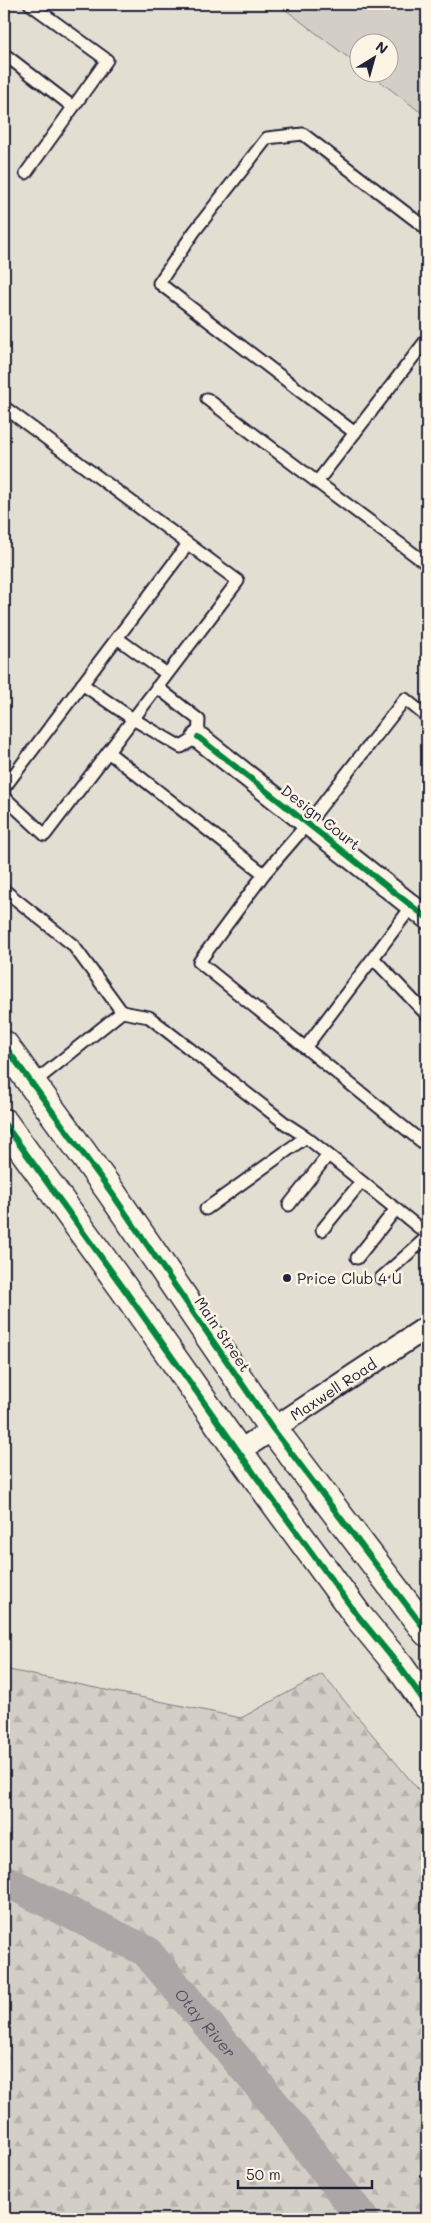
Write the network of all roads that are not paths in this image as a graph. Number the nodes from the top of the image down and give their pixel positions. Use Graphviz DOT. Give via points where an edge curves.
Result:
graph roads {
  1 [pos="30,4"];
  2 [pos="4,54"];
  3 [pos="73,107"];
  4 [pos="26,173"];
  5 [pos="427,229"];
  6 [pos="427,339"];
  7 [pos="207,400"];
  8 [pos="4,407"];
  9 [pos="355,433"];
  10 [pos="317,482"];
  11 [pos="188,544"];
  12 [pos="427,564"];
  13 [pos="117,638"];
  14 [pos="167,674"];
  15 [pos="82,684"];
  16 [pos="157,687"];
  17 [pos="427,717"];
  18 [pos="133,719"];
  19 [pos="198,737"];
  20 [pos="108,752"];
  21 [pos="4,788"];
  22 [pos="4,797"];
  23 [pos="308,823"];
  24 [pos="264,874"];
  25 [pos="4,890"];
  26 [pos="420,912"];
  27 [pos="373,958"];
  28 [pos="122,1012"];
  29 [pos="427,1015"];
  30 [pos="4,1045"];
  31 [pos="305,1048"];
  32 [pos="32,1084"];
  33 [pos="4,1123"];
  34 [pos="306,1137"];
  35 [pos="427,1146"];
  36 [pos="328,1155"];
  37 [pos="361,1182"];
  38 [pos="289,1206"];
  39 [pos="206,1210"];
  40 [pos="396,1210"];
  41 [pos="322,1230"];
  42 [pos="427,1235"];
  43 [pos="357,1258"];
  44 [pos="382,1278"];
  45 [pos="425,1333"];
  46 [pos="273,1429"];
  47 [pos="238,1452"];
  48 [pos="427,1632"];
  49 [pos="427,1705"];
  1 -- 3 [label="lane" via="107,60"];
  2 -- 3 [label="lane"];
  3 -- 4 [label="lane"];
  5 -- 9 [label="lane" via="304,134 267,138 159,283"];
  6 -- 9 [label="lane"];
  7 -- 10 [label="lane"];
  8 -- 11 [label="lane"];
  9 -- 10 [label="lane"];
  10 -- 12 [label="lane"];
  11 -- 13 [label="lane"];
  11 -- 14 [label="lane" via="238,581"];
  13 -- 14 [label="lane"];
  13 -- 15 [label="lane"];
  14 -- 16 [label="lane"];
  15 -- 18 [label="lane"];
  15 -- 21 [label="lane"];
  16 -- 18 [label="lane"];
  16 -- 19 [label="lane" via="199,720"];
  17 -- 23 [label="lane" via="404,699"];
  18 -- 19 [label="lane" via="181,747"];
  18 -- 20 [label="lane"];
  19 -- 23 [label="street, Design Court"];
  20 -- 22 [label="lane" via="45,835"];
  20 -- 24 [label="lane"];
  23 -- 24 [label="lane"];
  23 -- 26 [label="street, Design Court"];
  24 -- 31 [label="lane" via="199,962"];
  25 -- 28 [label="lane" via="73,945"];
  26 -- 27 [label="lane"];
  27 -- 29 [label="lane"];
  27 -- 31 [label="lane"];
  28 -- 32 [label="lane"];
  28 -- 34 [label="lane" via="149,1017"];
  30 -- 32 [label="main road, Main Street"];
  31 -- 35 [label="lane"];
  32 -- 46 [label="main road, Main Street" via="111,1192"];
  33 -- 47 [label="main road"];
  34 -- 36 [label="lane"];
  34 -- 39 [label="lane"];
  36 -- 37 [label="lane"];
  36 -- 38 [label="lane"];
  37 -- 40 [label="lane"];
  37 -- 41 [label="lane"];
  40 -- 42 [label="lane"];
  40 -- 43 [label="lane"];
  42 -- 44 [label="lane"];
  45 -- 46 [label="street, Maxwell Road"];
  46 -- 47 [label="street, Maxwell Road"];
  46 -- 48 [label="main road, Main Street"];
  47 -- 49 [label="main road"];
}
